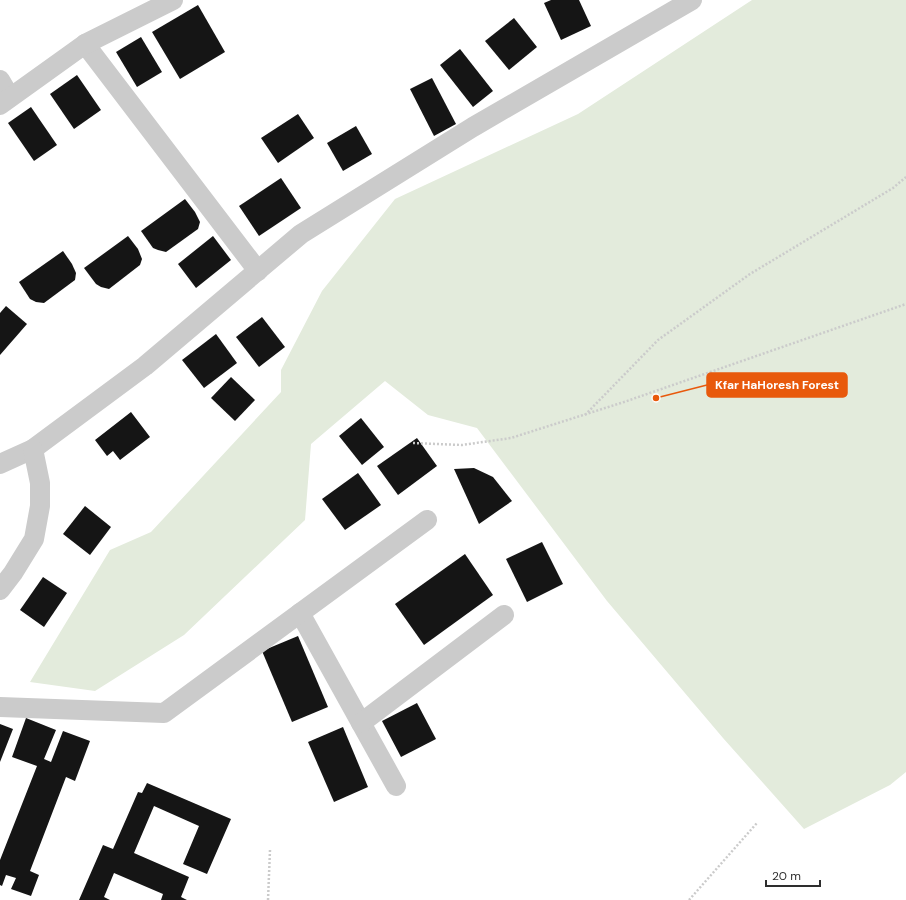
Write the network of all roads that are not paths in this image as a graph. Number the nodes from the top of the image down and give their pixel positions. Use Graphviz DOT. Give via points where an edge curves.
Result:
graph roads {
  1 [pos="173,0"];
  2 [pos="692,0"];
  3 [pos="85,44"];
  4 [pos="0,80"];
  5 [pos="5,101"];
  6 [pos="258,271"];
  7 [pos="33,449"];
  8 [pos="0,464"];
  9 [pos="427,520"];
  10 [pos="0,590"];
  11 [pos="300,613"];
  12 [pos="504,615"];
  13 [pos="0,708"];
  14 [pos="361,723"];
  15 [pos="396,786"];
  1 -- 3 [label="street"];
  2 -- 6 [label="street" via="473,126 301,234"];
  3 -- 5 [label="street"];
  3 -- 6 [label="street"];
  4 -- 5 [label="street"];
  6 -- 7 [label="street" via="145,366"];
  7 -- 8 [label="street"];
  7 -- 10 [label="street" via="40,483 40,506 34,539 14,573"];
  9 -- 11 [label="street"];
  11 -- 13 [label="street" via="164,713"];
  11 -- 14 [label="street"];
  12 -- 14 [label="street"];
  14 -- 15 [label="street"];
}
